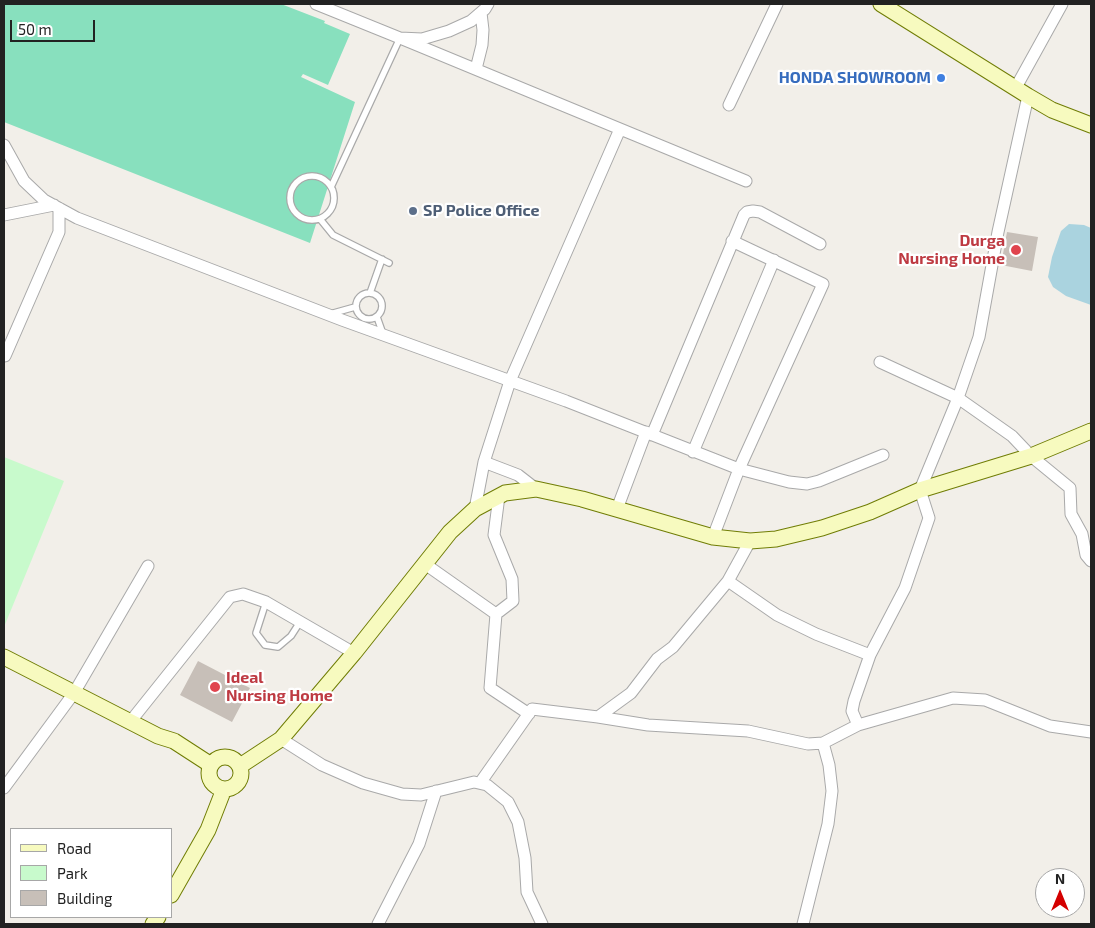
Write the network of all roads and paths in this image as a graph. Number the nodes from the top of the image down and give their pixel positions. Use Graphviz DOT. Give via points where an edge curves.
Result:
graph roads {
  1 [pos="316,4"];
  2 [pos="777,4"];
  3 [pos="881,4"];
  4 [pos="1062,4"];
  5 [pos="484,8"];
  6 [pos="400,38"];
  7 [pos="476,69"];
  8 [pos="1022,93"];
  9 [pos="729,105"];
  10 [pos="1091,125"];
  11 [pos="620,129"];
  12 [pos="4,145"];
  13 [pos="746,181"];
  14 [pos="331,187"];
  15 [pos="56,207"];
  16 [pos="4,214"];
  17 [pos="320,219"];
  18 [pos="732,241"];
  19 [pos="820,244"];
  20 [pos="382,259"];
  21 [pos="774,260"];
  22 [pos="389,263"];
  23 [pos="370,293"];
  24 [pos="355,307"];
  25 [pos="328,314"];
  26 [pos="377,317"];
  27 [pos="383,335"];
  28 [pos="5,356"];
  29 [pos="880,362"];
  30 [pos="510,381"];
  31 [pos="958,398"];
  32 [pos="1091,431"];
  33 [pos="649,433"];
  34 [pos="693,452"];
  35 [pos="883,455"];
  36 [pos="1031,456"];
  37 [pos="484,462"];
  38 [pos="739,469"];
  39 [pos="536,489"];
  40 [pos="920,490"];
  41 [pos="499,496"];
  42 [pos="475,508"];
  43 [pos="617,509"];
  44 [pos="713,537"];
  45 [pos="750,541"];
  46 [pos="1091,560"];
  47 [pos="425,564"];
  48 [pos="148,566"];
  49 [pos="728,581"];
  50 [pos="266,602"];
  51 [pos="496,614"];
  52 [pos="300,622"];
  53 [pos="354,653"];
  54 [pos="870,655"];
  55 [pos="4,657"];
  56 [pos="74,693"];
  57 [pos="529,714"];
  58 [pos="598,717"];
  59 [pos="130,722"];
  60 [pos="858,725"];
  61 [pos="1091,732"];
  62 [pos="281,739"];
  63 [pos="823,744"];
  64 [pos="211,765"];
  65 [pos="240,766"];
  66 [pos="480,783"];
  67 [pos="4,788"];
  68 [pos="224,789"];
  69 [pos="436,791"];
  70 [pos="172,893"];
  71 [pos="378,924"];
  72 [pos="542,924"];
  73 [pos="803,924"];
  1 -- 6 [label="street"];
  2 -- 9 [label="street"];
  3 -- 8 [label="main road"];
  4 -- 8 [label="street"];
  5 -- 6 [label="street" via="471,21 449,31 422,39"];
  5 -- 7 [label="street" via="482,45"];
  6 -- 7 [label="street"];
  6 -- 14 [label="lane"];
  7 -- 11 [label="street"];
  8 -- 10 [label="main road" via="1052,110"];
  8 -- 31 [label="street" via="979,337"];
  11 -- 13 [label="street"];
  11 -- 30 [label="street"];
  12 -- 15 [label="street" via="24,181"];
  14 -- 17 [label="lane" via="334,202"];
  14 -- 17 [label="lane" via="321,178 307,177 300,179 291,190 290,203 298,216 312,221"];
  15 -- 16 [label="street"];
  15 -- 25 [label="street" via="92,224"];
  15 -- 28 [label="street" via="59,232"];
  17 -- 20 [label="lane" via="333,235"];
  18 -- 19 [label="street" via="744,215 754,210"];
  18 -- 21 [label="street"];
  18 -- 33 [label="street"];
  20 -- 22 [label="lane"];
  20 -- 23 [label="lane"];
  21 -- 34 [label="street"];
  21 -- 38 [label="street" via="823,284"];
  23 -- 24 [label="lane" via="361,295"];
  23 -- 26 [label="lane" via="381,300 382,310"];
  24 -- 25 [label="lane"];
  24 -- 26 [label="lane" via="358,315 365,319"];
  25 -- 27 [label="street"];
  26 -- 27 [label="lane"];
  27 -- 30 [label="street"];
  29 -- 31 [label="street"];
  30 -- 33 [label="street"];
  30 -- 37 [label="street"];
  31 -- 36 [label="street" via="1012,436"];
  31 -- 40 [label="street"];
  32 -- 36 [label="main road"];
  33 -- 34 [label="street"];
  33 -- 43 [label="street"];
  34 -- 38 [label="street"];
  35 -- 38 [label="street" via="807,484"];
  36 -- 40 [label="main road"];
  36 -- 46 [label="street" via="1070,488 1071,514 1082,534 1086,555"];
  37 -- 39 [label="street" via="518,475"];
  37 -- 42 [label="street"];
  38 -- 44 [label="street"];
  39 -- 41 [label="main road"];
  39 -- 43 [label="main road"];
  40 -- 45 [label="main road" via="822,528 776,539"];
  40 -- 54 [label="street" via="929,518 905,588"];
  41 -- 42 [label="main road"];
  41 -- 51 [label="street" via="494,535 512,579 513,601"];
  42 -- 47 [label="main road" via="450,532"];
  43 -- 44 [label="main road"];
  44 -- 45 [label="main road"];
  45 -- 49 [label="street"];
  47 -- 51 [label="street"];
  47 -- 53 [label="main road"];
  48 -- 56 [label="street"];
  49 -- 54 [label="street" via="777,615"];
  49 -- 58 [label="street" via="673,647 657,658 631,693"];
  50 -- 52 [label="street"];
  50 -- 52 [label="lane" via="256,633 265,644 278,647"];
  50 -- 59 [label="street" via="243,594 230,597"];
  51 -- 57 [label="street" via="490,688"];
  52 -- 53 [label="street"];
  53 -- 62 [label="main road"];
  54 -- 60 [label="street" via="852,711"];
  55 -- 56 [label="main road"];
  56 -- 59 [label="main road"];
  56 -- 67 [label="street"];
  57 -- 58 [label="street" via="532,709"];
  57 -- 66 [label="street"];
  58 -- 63 [label="street" via="648,725 748,731 808,744"];
  59 -- 64 [label="main road" via="174,741"];
  60 -- 61 [label="street" via="954,698 985,700 1050,726"];
  60 -- 63 [label="street"];
  62 -- 65 [label="main road"];
  62 -- 69 [label="street" via="322,765 363,783 402,794 421,795"];
  63 -- 73 [label="street" via="832,791 828,824"];
  64 -- 65 [label="main road" via="226,757"];
  64 -- 68 [label="main road" via="212,782"];
  65 -- 68 [label="main road" via="237,783"];
  66 -- 69 [label="street"];
  66 -- 72 [label="street" via="508,802 518,822 526,858 527,892"];
  68 -- 70 [label="main road" via="208,830"];
  69 -- 71 [label="street" via="418,844"];
}
